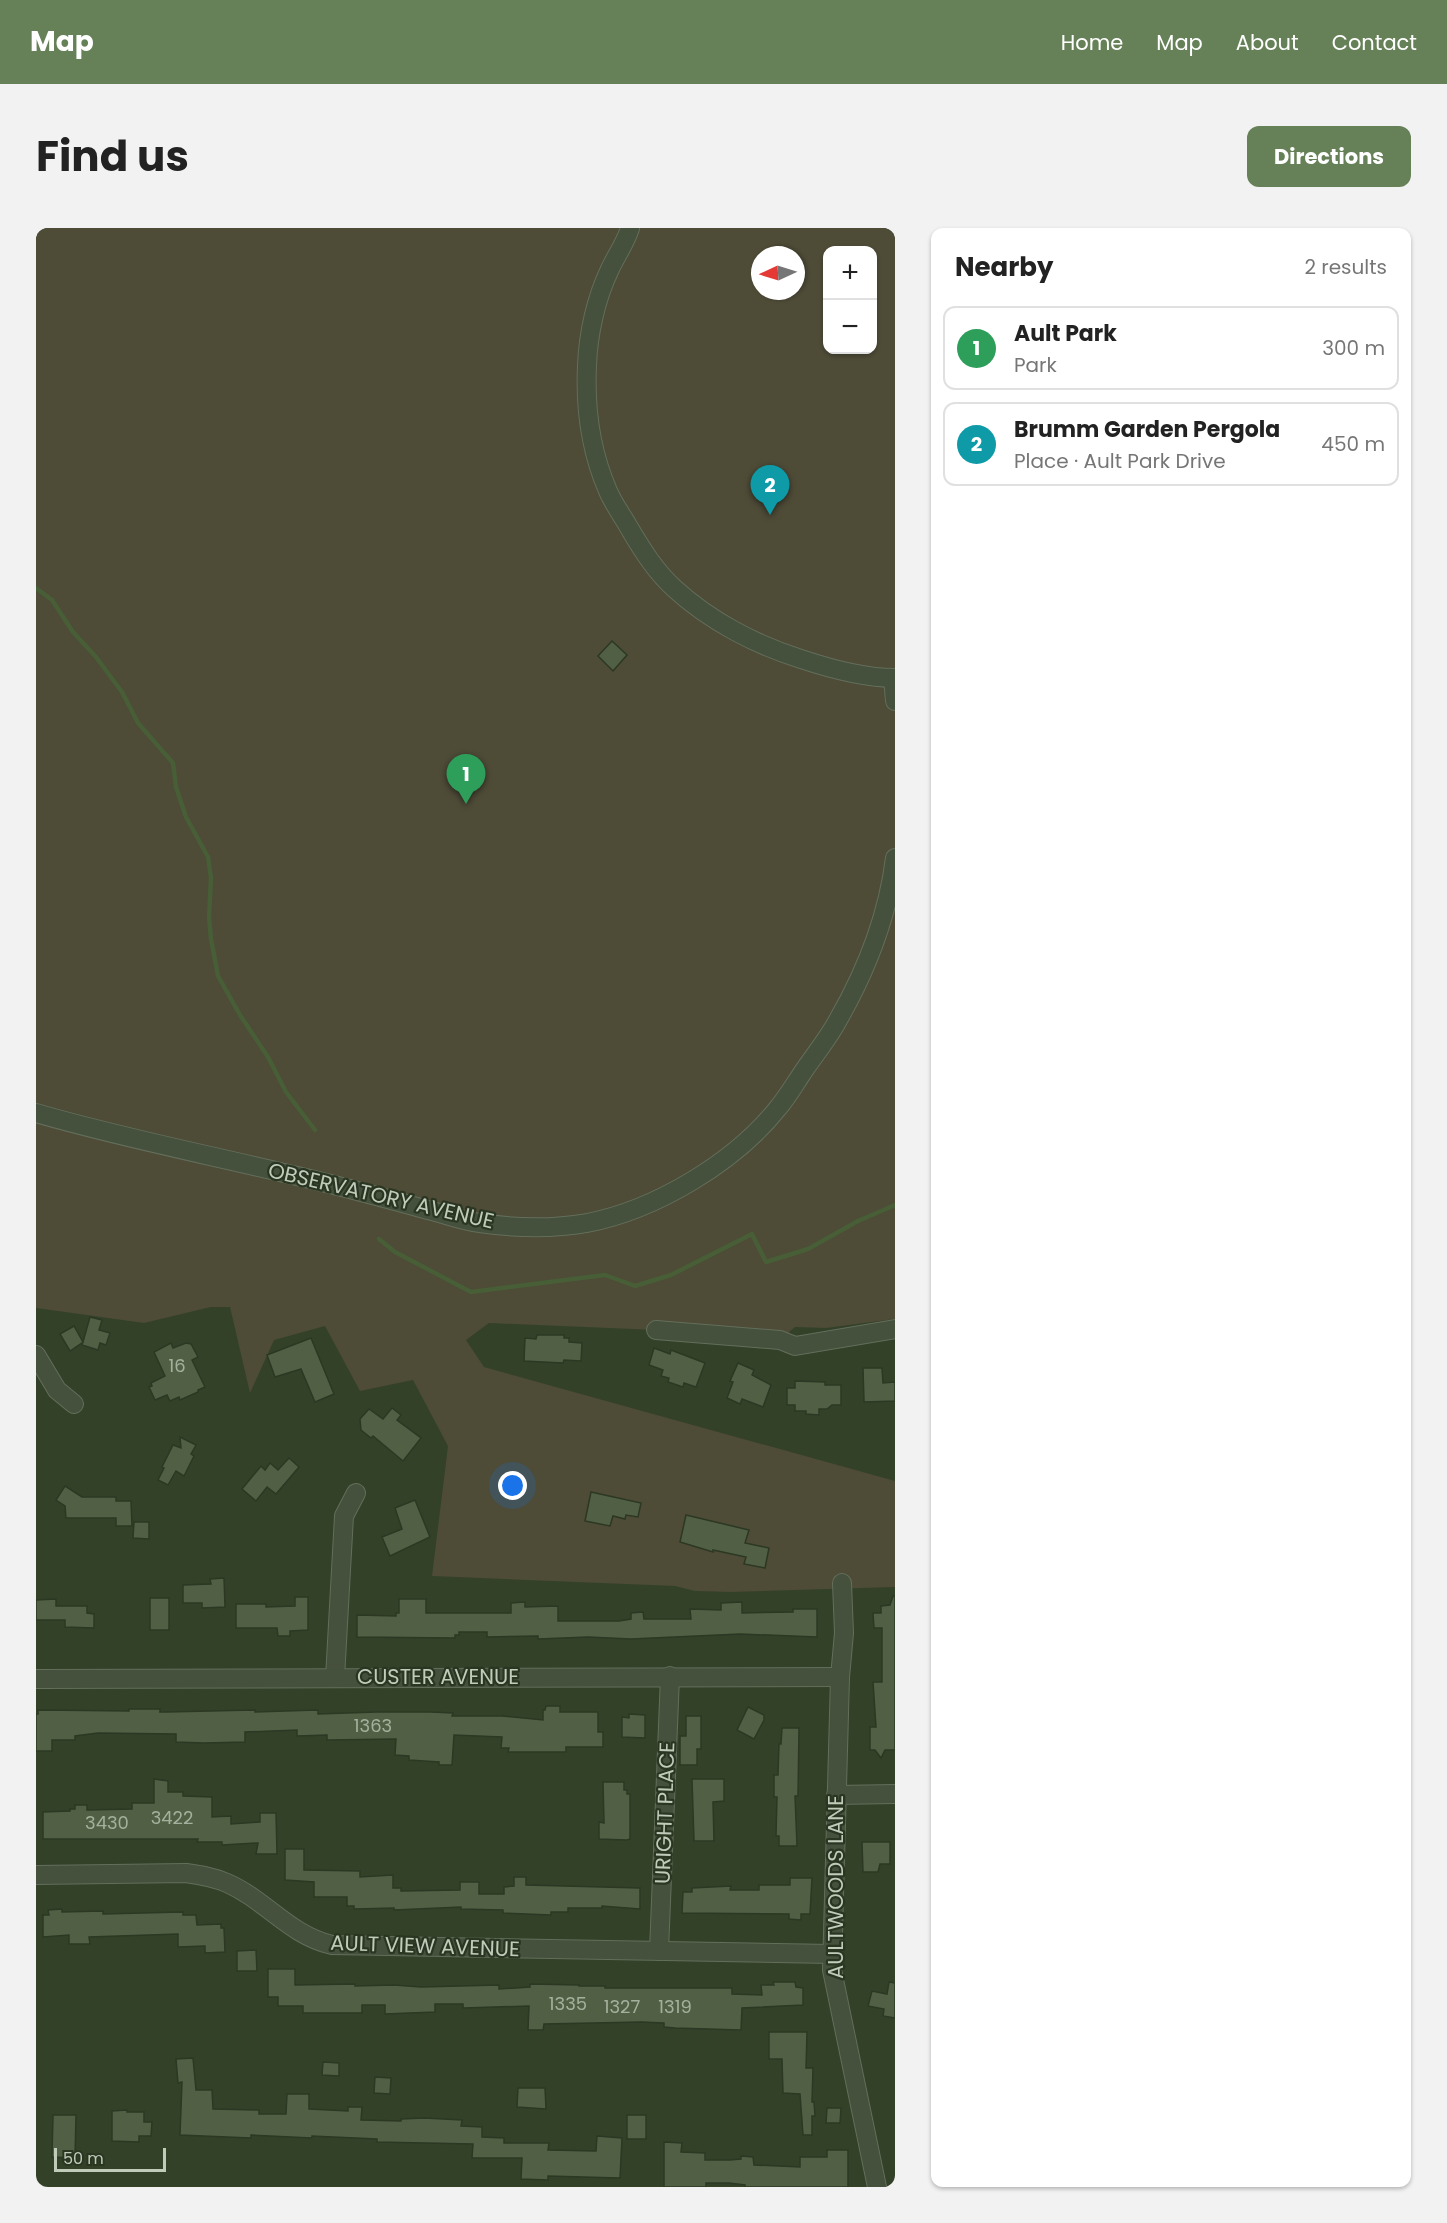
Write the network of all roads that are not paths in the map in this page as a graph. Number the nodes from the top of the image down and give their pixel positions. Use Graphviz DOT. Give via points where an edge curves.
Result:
graph roads {
  1 [pos="631,230"];
  2 [pos="894,678"];
  3 [pos="895,700"];
  4 [pos="895,858"];
  5 [pos="36,1113"];
  6 [pos="895,1329"];
  7 [pos="656,1330"];
  8 [pos="36,1354"];
  9 [pos="74,1404"];
  10 [pos="356,1493"];
  11 [pos="842,1584"];
  12 [pos="670,1676"];
  13 [pos="840,1677"];
  14 [pos="335,1678"];
  15 [pos="36,1679"];
  16 [pos="895,1794"];
  17 [pos="836,1795"];
  18 [pos="36,1875"];
  19 [pos="659,1951"];
  20 [pos="832,1954"];
  21 [pos="877,2187"];
  1 -- 2 [label="street" via="609,271 590,337 586,392 594,449 608,492 644,552 674,588 696,606 764,645 823,666"];
  2 -- 3 [label="street"];
  4 -- 5 [label="street, OBSERVATORY AVENUE" via="882,917 856,985 837,1022 778,1108 717,1164 658,1199 619,1214 586,1223 478,1223"];
  6 -- 7 [label="street" via="795,1346 780,1340"];
  8 -- 9 [label="street" via="57,1390"];
  10 -- 14 [label="street" via="344,1516"];
  11 -- 13 [label="street, AULTWOODS LANE" via="844,1633"];
  12 -- 13 [label="street, CUSTER AVENUE"];
  12 -- 14 [label="street, CUSTER AVENUE"];
  12 -- 19 [label="street, URIGHT PLACE"];
  13 -- 17 [label="street, AULTWOODS LANE"];
  14 -- 15 [label="street, CUSTER AVENUE"];
  16 -- 17 [label="street"];
  17 -- 20 [label="street, AULTWOODS LANE"];
  18 -- 19 [label="street, AULT VIEW AVENUE" via="207,1876 240,1890 302,1935 332,1945"];
  19 -- 20 [label="street, AULT VIEW AVENUE"];
  20 -- 21 [label="street, AULTWOODS LANE" via="832,1970"];
}
